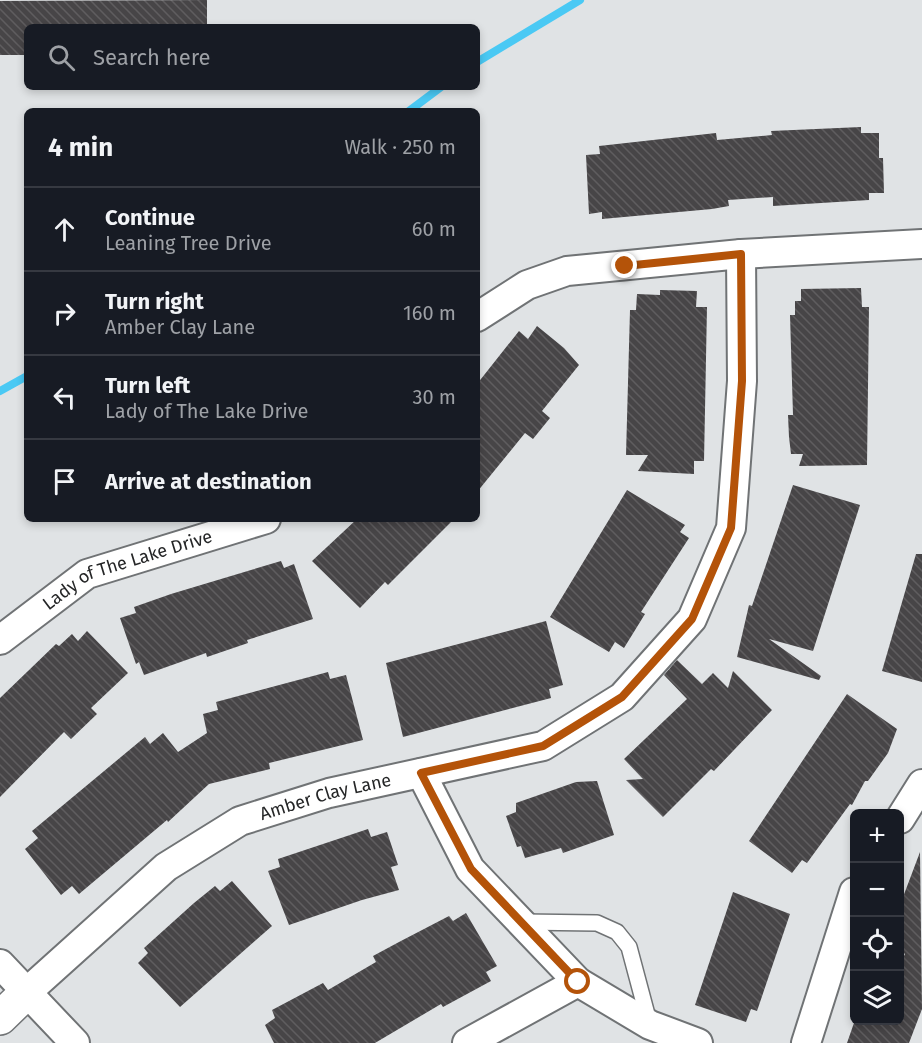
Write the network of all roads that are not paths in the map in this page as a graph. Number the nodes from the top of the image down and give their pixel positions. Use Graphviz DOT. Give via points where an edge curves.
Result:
graph roads {
  1 [pos="922,244"];
  2 [pos="741,254"];
  3 [pos="480,314"];
  4 [pos="256,522"];
  5 [pos="0,639"];
  6 [pos="421,773"];
  7 [pos="922,783"];
  8 [pos="904,812"];
  9 [pos="850,907"];
  10 [pos="522,922"];
  11 [pos="0,964"];
  12 [pos="578,982"];
  13 [pos="27,992"];
  14 [pos="0,1018"];
  15 [pos="650,1025"];
  16 [pos="75,1043"];
  17 [pos="467,1043"];
  18 [pos="698,1043"];
  19 [pos="806,1043"];
  1 -- 2 [label="street"];
  2 -- 3 [label="street" via="567,271 527,285"];
  2 -- 6 [label="street, Amber Clay Lane" via="742,381 731,528 692,619 622,697 543,746"];
  4 -- 5 [label="street, Lady of The Lake Drive" via="87,574"];
  6 -- 10 [label="street" via="471,869"];
  6 -- 13 [label="street, Amber Clay Lane" via="329,793 240,821 166,867"];
  7 -- 8 [label="street"];
  9 -- 19 [label="street"];
  10 -- 12 [label="street"];
  10 -- 15 [label="lane" via="597,922 617,932 628,947"];
  11 -- 13 [label="street"];
  12 -- 15 [label="street"];
  12 -- 17 [label="street"];
  13 -- 14 [label="street"];
  13 -- 16 [label="street"];
  15 -- 18 [label="street"];
}
